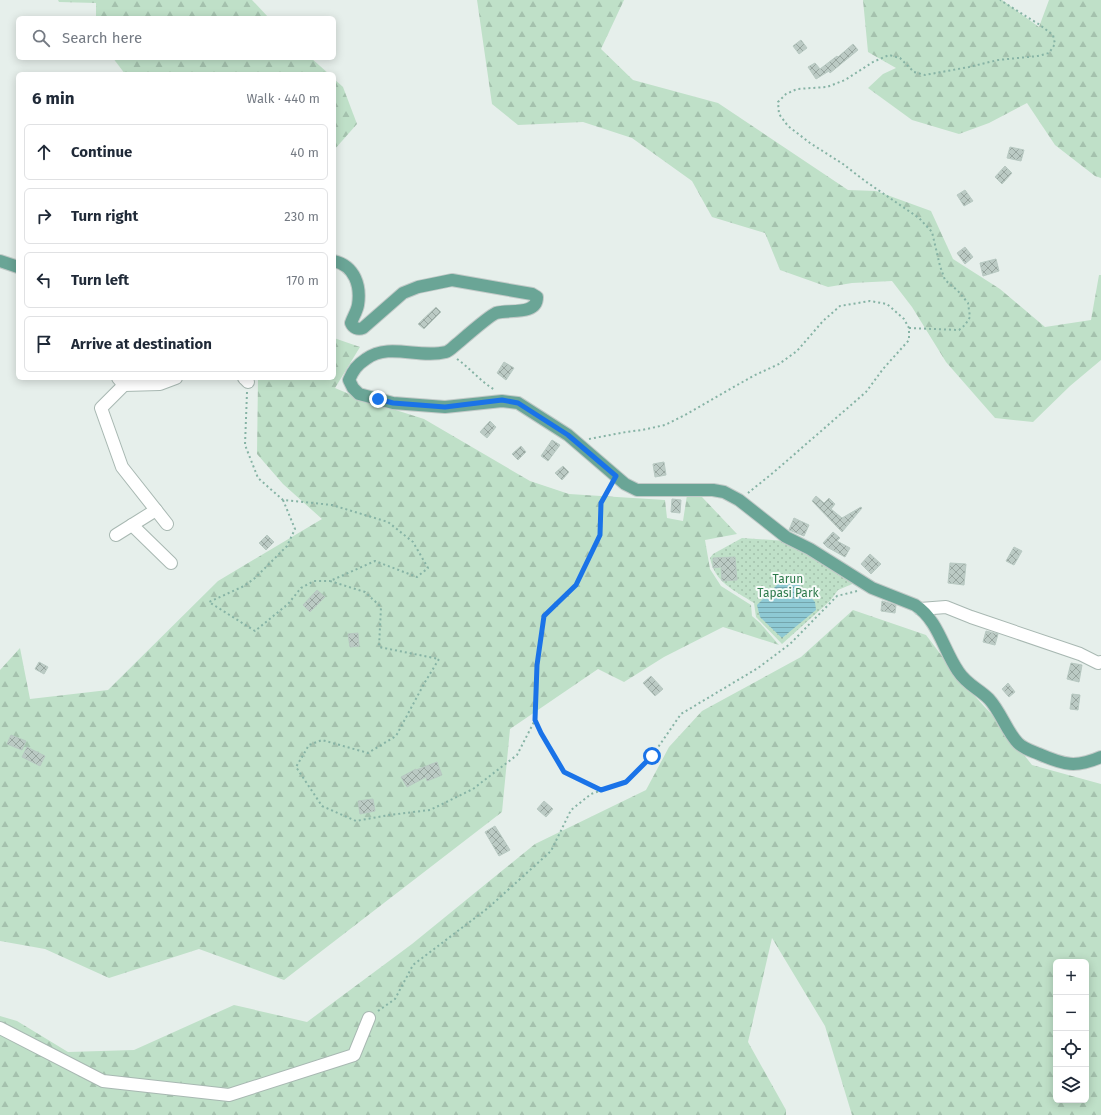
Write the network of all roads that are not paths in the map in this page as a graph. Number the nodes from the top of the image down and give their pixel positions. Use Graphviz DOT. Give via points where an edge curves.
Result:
graph roads {
  1 [pos="0,261"];
  2 [pos="336,262"];
  3 [pos="16,266"];
  4 [pos="171,380"];
  5 [pos="121,382"];
  6 [pos="156,510"];
  7 [pos="167,524"];
  8 [pos="132,525"];
  9 [pos="116,535"];
  10 [pos="171,563"];
  11 [pos="920,609"];
  12 [pos="1101,662"];
  13 [pos="1101,757"];
  14 [pos="369,1018"];
  15 [pos="0,1028"];
  1 -- 3 [label="main road"];
  2 -- 11 [label="main road" via="352,271 358,282 358,306 351,323 357,329 363,328 403,293 452,280 537,297 534,307 496,313 447,352 426,354 389,350 371,355 356,366 349,380 359,394 393,403 445,407 502,400 518,403 568,435 625,484 637,490 724,492 739,500 786,537 872,588"];
  4 -- 5 [label="street" via="160,384"];
  5 -- 6 [label="street" via="101,408 122,467"];
  6 -- 7 [label="street"];
  6 -- 8 [label="street"];
  8 -- 9 [label="street"];
  8 -- 10 [label="street"];
  11 -- 12 [label="street" via="946,607"];
  11 -- 13 [label="main road" via="935,626 964,681 989,699 1018,742 1027,749 1059,763 1076,764"];
  14 -- 15 [label="street" via="354,1055 229,1095 103,1081"];
}
